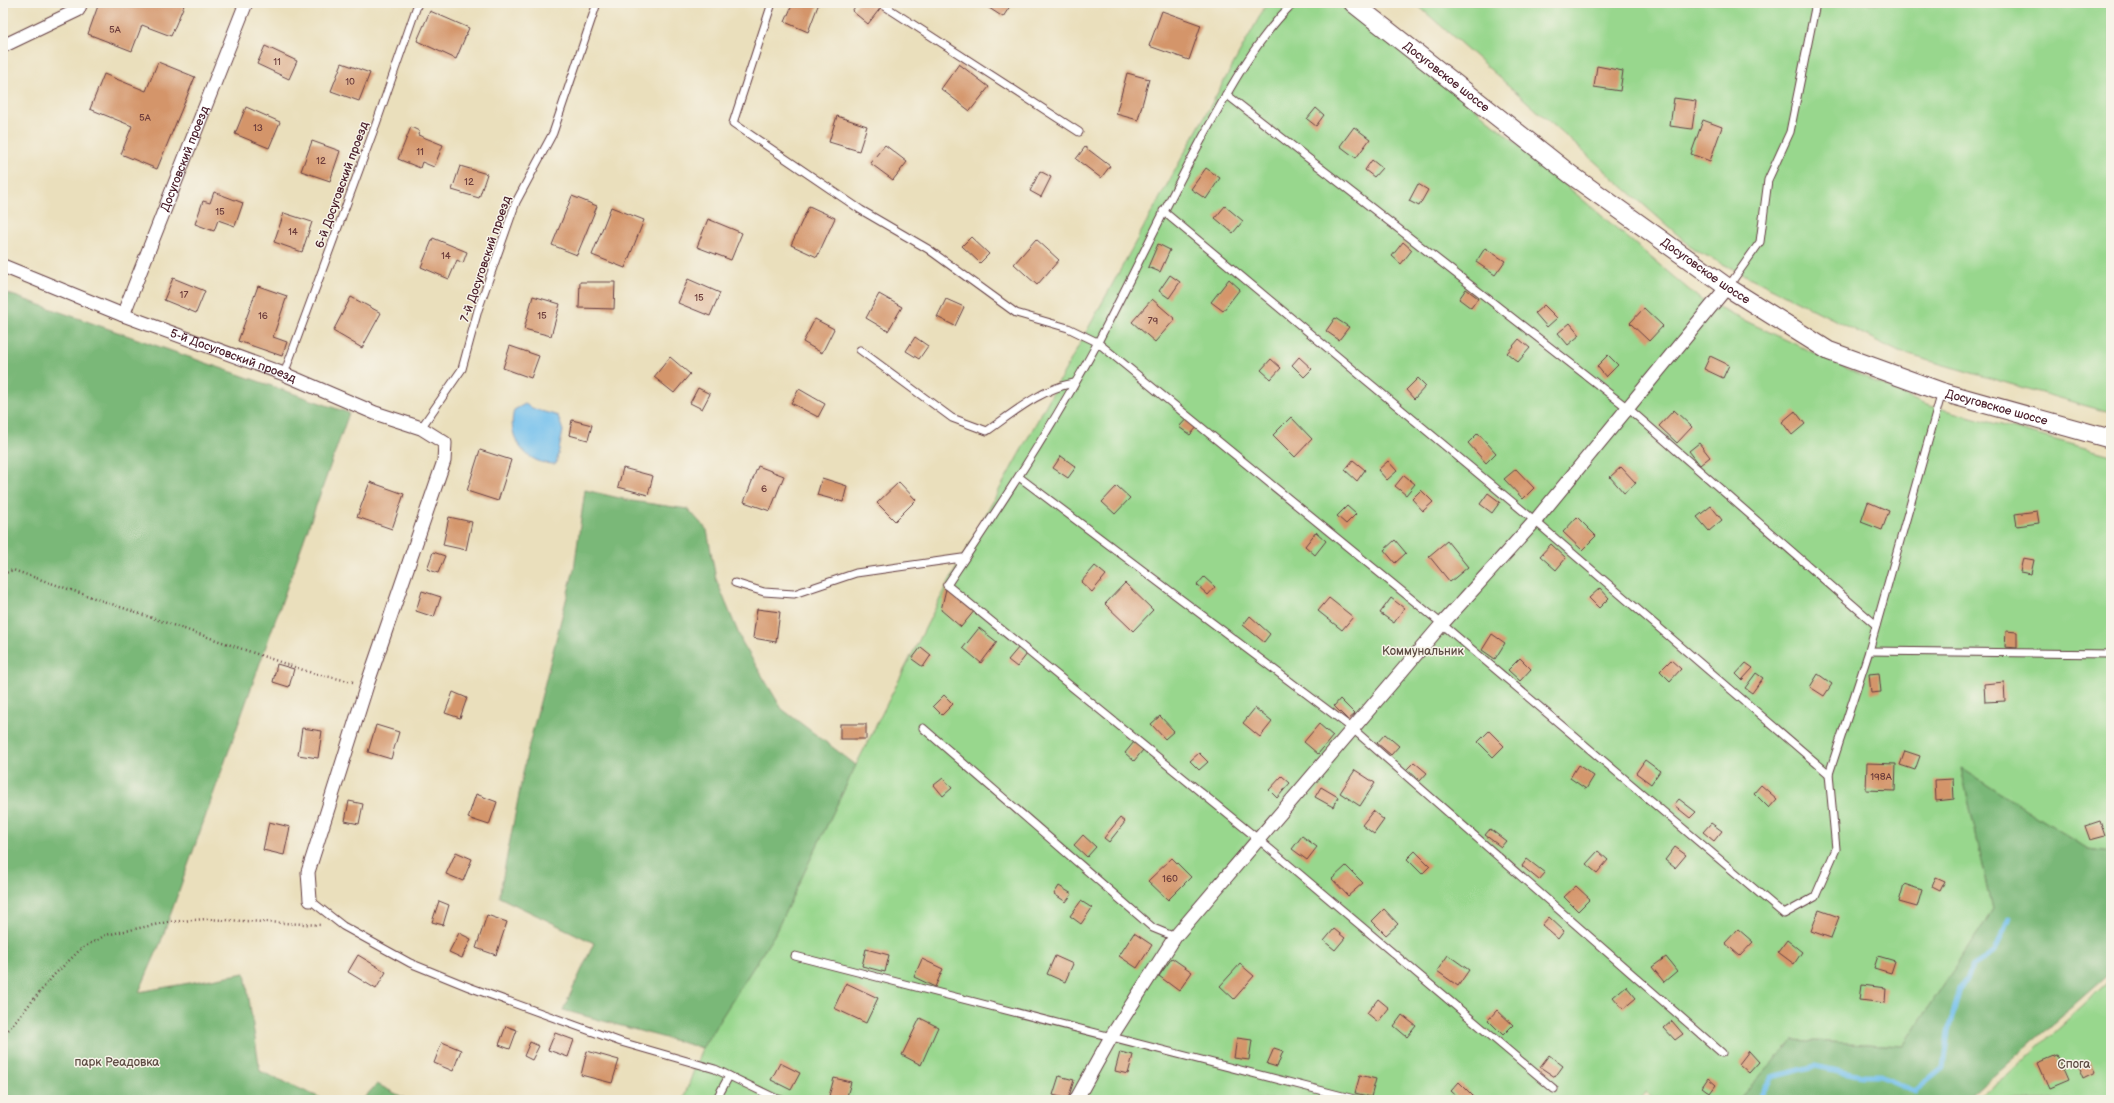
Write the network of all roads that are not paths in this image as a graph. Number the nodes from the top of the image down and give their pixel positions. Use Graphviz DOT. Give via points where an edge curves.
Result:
graph roads {
  1 [pos="81,3"];
  2 [pos="246,3"];
  3 [pos="418,3"];
  4 [pos="597,3"];
  5 [pos="772,3"];
  6 [pos="880,3"];
  7 [pos="1293,3"];
  8 [pos="1353,3"];
  9 [pos="1816,3"];
  10 [pos="3,46"];
  11 [pos="1226,94"];
  12 [pos="1079,132"];
  13 [pos="1163,211"];
  14 [pos="3,266"];
  15 [pos="1728,287"];
  16 [pos="122,315"];
  17 [pos="1097,342"];
  18 [pos="860,350"];
  19 [pos="284,374"];
  20 [pos="1074,383"];
  21 [pos="1942,392"];
  22 [pos="1629,409"];
  23 [pos="421,428"];
  24 [pos="2111,439"];
  25 [pos="1019,477"];
  26 [pos="1535,521"];
  27 [pos="735,583"];
  28 [pos="947,586"];
  29 [pos="1442,624"];
  30 [pos="1876,624"];
  31 [pos="1868,651"];
  32 [pos="2111,654"];
  33 [pos="923,728"];
  34 [pos="1353,729"];
  35 [pos="1829,774"];
  36 [pos="1258,839"];
  37 [pos="310,900"];
  38 [pos="1175,937"];
  39 [pos="795,956"];
  40 [pos="1111,1037"];
  41 [pos="1722,1053"];
  42 [pos="728,1076"];
  43 [pos="1554,1089"];
  44 [pos="716,1100"];
  45 [pos="782,1100"];
  46 [pos="1076,1100"];
  47 [pos="1358,1100"];
  1 -- 10 [label="street" via="78,10"];
  2 -- 16 [label="street, Досуговский проезд"];
  3 -- 19 [label="lane, 6-й Досуговский проезд"];
  4 -- 23 [label="lane, 7-й Досуговский проезд" via="553,133 516,202 478,310 462,369"];
  5 -- 17 [label="lane" via="733,123 861,210 928,249 1016,313 1068,328"];
  6 -- 12 [label="lane"];
  7 -- 11 [label="lane" via="1276,20"];
  8 -- 15 [label="main road, Досуговское шоссе" via="1570,174"];
  9 -- 15 [label="lane" via="1790,132 1768,180 1760,242"];
  11 -- 13 [label="lane"];
  11 -- 22 [label="lane"];
  13 -- 17 [label="lane"];
  13 -- 26 [label="lane"];
  14 -- 16 [label="street, 5-й Досуговский проезд"];
  15 -- 21 [label="main road, Досуговское шоссе" via="1829,351"];
  15 -- 22 [label="street"];
  16 -- 19 [label="street, 5-й Досуговский проезд"];
  17 -- 20 [label="lane"];
  17 -- 29 [label="lane"];
  18 -- 20 [label="lane" via="952,418 987,431 1045,392 1057,386"];
  19 -- 23 [label="street, 5-й Досуговский проезд" via="375,413"];
  20 -- 25 [label="lane"];
  21 -- 24 [label="main road, Досуговское шоссе"];
  21 -- 30 [label="lane"];
  22 -- 26 [label="street"];
  22 -- 30 [label="lane"];
  23 -- 37 [label="street, 5-й Досуговский проезд" via="445,443 444,461 367,685 308,872"];
  25 -- 28 [label="lane"];
  25 -- 34 [label="lane"];
  26 -- 29 [label="street"];
  26 -- 35 [label="lane"];
  27 -- 28 [label="lane" via="764,592 794,594 856,573 962,558"];
  28 -- 36 [label="lane"];
  29 -- 34 [label="street"];
  29 -- 35 [label="lane" via="1784,914 1815,897 1836,849"];
  30 -- 31 [label="lane"];
  31 -- 32 [label="lane"];
  31 -- 35 [label="lane"];
  33 -- 38 [label="lane" via="1153,928"];
  34 -- 36 [label="street"];
  34 -- 41 [label="lane"];
  36 -- 38 [label="street"];
  36 -- 43 [label="lane"];
  37 -- 42 [label="lane" via="343,926 410,963 621,1042 715,1069"];
  38 -- 40 [label="street"];
  39 -- 40 [label="lane"];
  40 -- 46 [label="street"];
  40 -- 47 [label="lane"];
  42 -- 44 [label="lane"];
  42 -- 45 [label="lane"];
}
